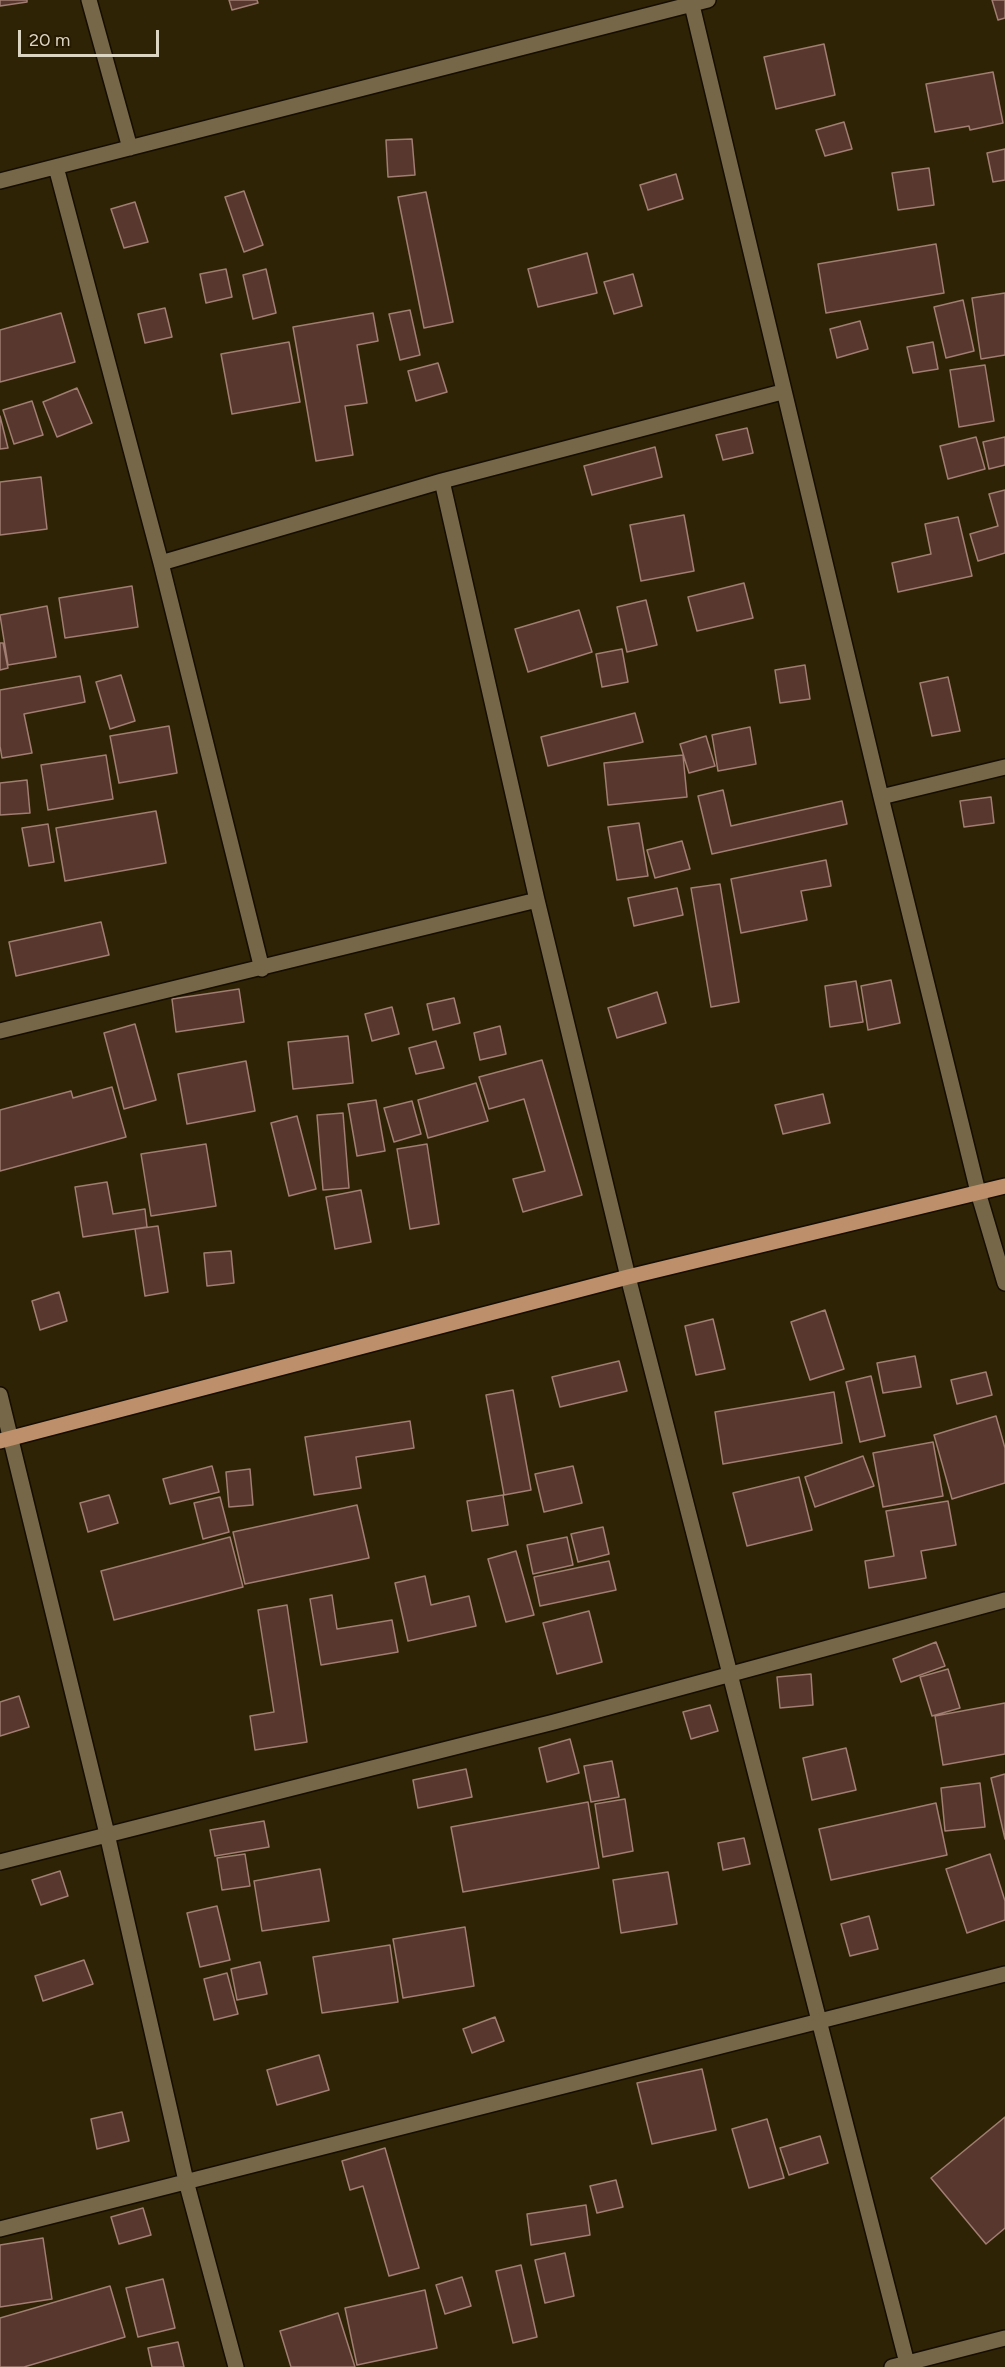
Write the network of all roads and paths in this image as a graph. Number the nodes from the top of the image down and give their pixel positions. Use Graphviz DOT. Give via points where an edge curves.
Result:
graph roads {
  1 [pos="89,0"];
  2 [pos="708,0"];
  3 [pos="692,5"];
  4 [pos="130,148"];
  5 [pos="56,167"];
  6 [pos="0,181"];
  7 [pos="782,392"];
  8 [pos="442,481"];
  9 [pos="161,563"];
  10 [pos="1005,766"];
  11 [pos="880,797"];
  12 [pos="537,900"];
  13 [pos="262,969"];
  14 [pos="0,1031"];
  15 [pos="1005,1186"];
  16 [pos="978,1192"];
  17 [pos="628,1277"];
  18 [pos="1005,1283"];
  19 [pos="0,1395"];
  20 [pos="5,1440"];
  21 [pos="1005,1600"];
  22 [pos="729,1673"];
  23 [pos="107,1834"];
  24 [pos="0,1862"];
  25 [pos="1005,1974"];
  26 [pos="820,2020"];
  27 [pos="186,2181"];
  28 [pos="0,2229"];
  29 [pos="1005,2338"];
  30 [pos="902,2366"];
  31 [pos="236,2367"];
  1 -- 4 [label="street"];
  2 -- 3 [label="street"];
  3 -- 4 [label="street"];
  3 -- 7 [label="street"];
  4 -- 5 [label="street"];
  5 -- 6 [label="street"];
  5 -- 9 [label="street"];
  7 -- 8 [label="street"];
  7 -- 11 [label="street"];
  8 -- 9 [label="street"];
  8 -- 12 [label="street"];
  9 -- 13 [label="street"];
  10 -- 11 [label="street"];
  11 -- 16 [label="street"];
  12 -- 13 [label="street"];
  12 -- 17 [label="street"];
  13 -- 14 [label="street"];
  15 -- 16 [label="main road"];
  16 -- 17 [label="main road"];
  16 -- 18 [label="street"];
  17 -- 20 [label="main road"];
  17 -- 22 [label="street"];
  19 -- 20 [label="street"];
  20 -- 23 [label="street"];
  21 -- 22 [label="street"];
  22 -- 23 [label="street" via="554,1722"];
  22 -- 26 [label="street"];
  23 -- 24 [label="street"];
  23 -- 27 [label="street"];
  25 -- 26 [label="street"];
  26 -- 27 [label="street"];
  26 -- 30 [label="street"];
  27 -- 28 [label="street"];
  27 -- 31 [label="street"];
  29 -- 30 [label="street"];
}
